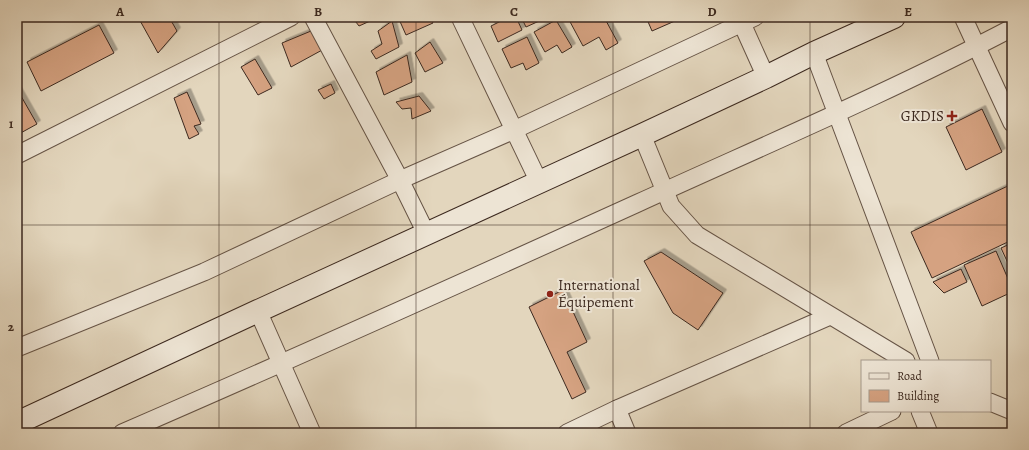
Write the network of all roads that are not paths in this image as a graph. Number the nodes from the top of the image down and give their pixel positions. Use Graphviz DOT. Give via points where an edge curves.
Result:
graph roads {
  1 [pos="291,17"];
  2 [pos="313,17"];
  3 [pos="460,17"];
  4 [pos="963,17"];
  5 [pos="888,18"];
  6 [pos="745,19"];
  7 [pos="1012,28"];
  8 [pos="977,46"];
  9 [pos="814,53"];
  10 [pos="766,78"];
  11 [pos="836,113"];
  12 [pos="1012,122"];
  13 [pos="514,130"];
  14 [pos="642,135"];
  15 [pos="17,156"];
  16 [pos="400,180"];
  17 [pos="539,182"];
  18 [pos="664,191"];
  19 [pos="426,233"];
  20 [pos="258,311"];
  21 [pos="830,316"];
  22 [pos="17,348"];
  23 [pos="904,360"];
  24 [pos="930,360"];
  25 [pos="281,364"];
  26 [pos="991,402"];
  27 [pos="617,409"];
  28 [pos="1012,411"];
  29 [pos="890,412"];
  30 [pos="920,412"];
  31 [pos="17,423"];
  32 [pos="122,433"];
  33 [pos="312,433"];
  34 [pos="566,433"];
  35 [pos="627,433"];
  36 [pos="846,433"];
  37 [pos="929,433"];
  1 -- 15 [label="street"];
  2 -- 16 [label="street"];
  3 -- 13 [label="street"];
  4 -- 8 [label="street"];
  5 -- 9 [label="main road"];
  6 -- 10 [label="street"];
  6 -- 13 [label="street"];
  7 -- 8 [label="street"];
  8 -- 11 [label="street"];
  8 -- 12 [label="street"];
  9 -- 10 [label="main road"];
  9 -- 11 [label="street"];
  10 -- 14 [label="main road"];
  11 -- 18 [label="street"];
  11 -- 24 [label="street"];
  13 -- 16 [label="street"];
  13 -- 17 [label="street"];
  14 -- 17 [label="main road"];
  14 -- 18 [label="street"];
  16 -- 19 [label="street"];
  16 -- 22 [label="street" via="204,272"];
  17 -- 19 [label="main road"];
  18 -- 21 [label="street" via="671,206 696,235"];
  18 -- 25 [label="street"];
  19 -- 20 [label="main road"];
  20 -- 25 [label="street"];
  20 -- 31 [label="main road"];
  21 -- 23 [label="street"];
  21 -- 27 [label="street"];
  25 -- 32 [label="street"];
  25 -- 33 [label="street"];
  26 -- 28 [label="street"];
  27 -- 34 [label="street"];
  27 -- 35 [label="street"];
  29 -- 36 [label="street"];
  30 -- 37 [label="street"];
}
